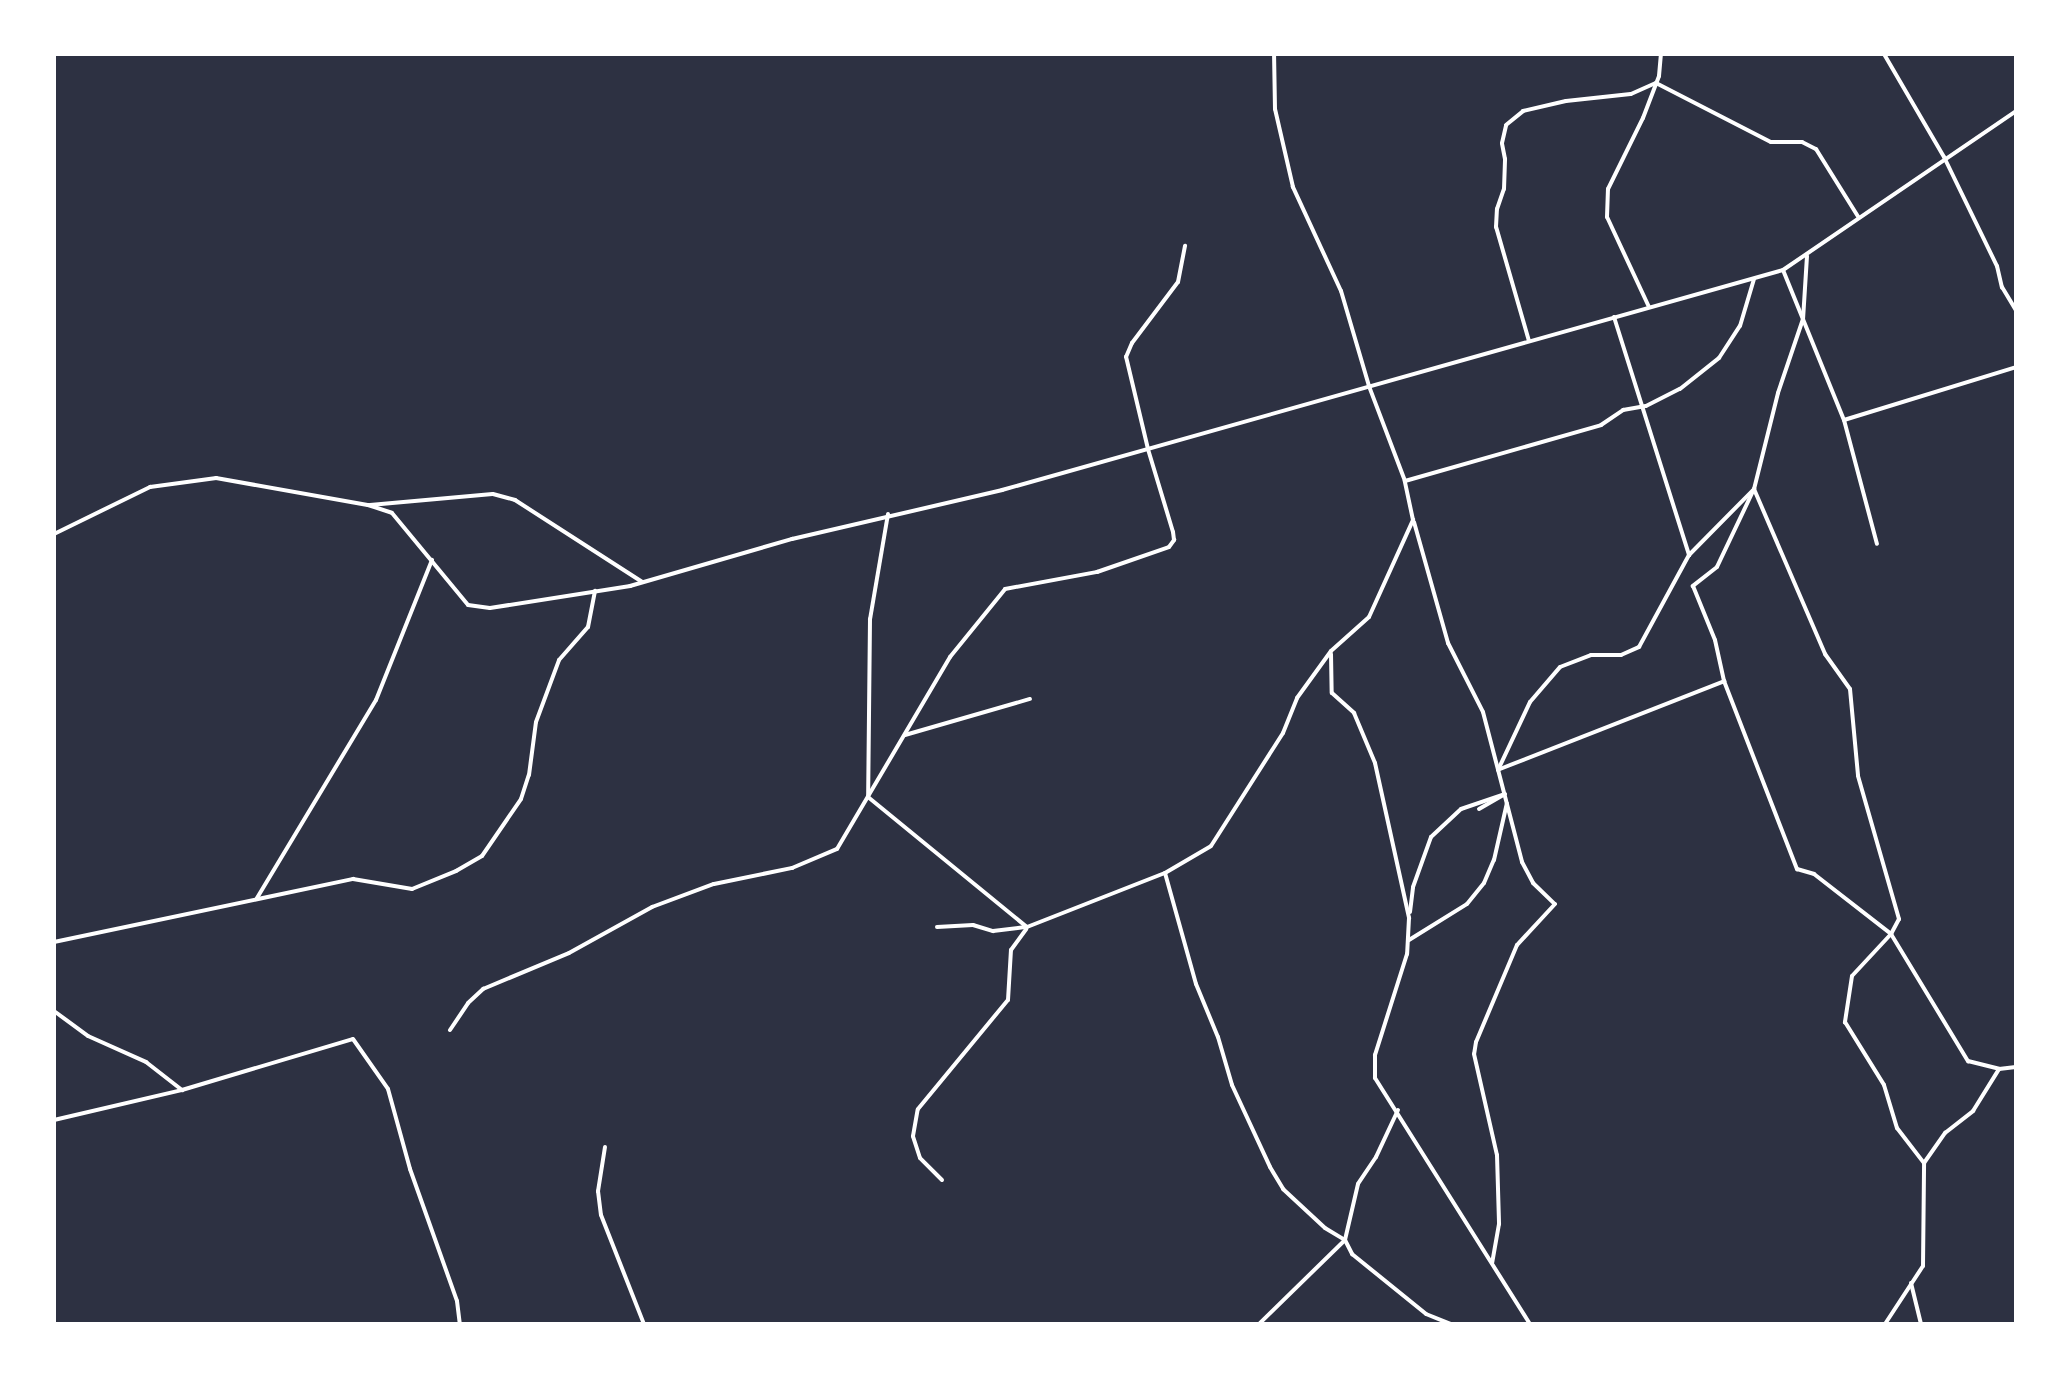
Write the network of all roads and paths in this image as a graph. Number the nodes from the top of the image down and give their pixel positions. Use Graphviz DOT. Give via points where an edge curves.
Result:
graph roads {
  1 [pos="1274,54"];
  2 [pos="1661,54"];
  3 [pos="1884,54"];
  4 [pos="1656,83"];
  5 [pos="2016,111"];
  6 [pos="1944,157"];
  7 [pos="1859,218"];
  8 [pos="1185,246"];
  9 [pos="1807,256"];
  10 [pos="1783,270"];
  11 [pos="1754,279"];
  12 [pos="1649,307"];
  13 [pos="2016,310"];
  14 [pos="1614,317"];
  15 [pos="1803,319"];
  16 [pos="1529,341"];
  17 [pos="2016,367"];
  18 [pos="1369,386"];
  19 [pos="1642,407"];
  20 [pos="1844,420"];
  21 [pos="1148,449"];
  22 [pos="1405,481"];
  23 [pos="1754,489"];
  24 [pos="368,505"];
  25 [pos="888,514"];
  26 [pos="1413,520"];
  27 [pos="54,534"];
  28 [pos="1877,544"];
  29 [pos="1689,555"];
  30 [pos="432,560"];
  31 [pos="642,582"];
  32 [pos="595,591"];
  33 [pos="1331,651"];
  34 [pos="1724,681"];
  35 [pos="1030,699"];
  36 [pos="905,735"];
  37 [pos="1498,770"];
  38 [pos="1505,794"];
  39 [pos="868,797"];
  40 [pos="1507,800"];
  41 [pos="1479,809"];
  42 [pos="1165,873"];
  43 [pos="257,898"];
  44 [pos="1409,918"];
  45 [pos="937,927"];
  46 [pos="1027,927"];
  47 [pos="1891,934"];
  48 [pos="1408,941"];
  49 [pos="54,942"];
  50 [pos="54,1011"];
  51 [pos="450,1030"];
  52 [pos="2016,1067"];
  53 [pos="1999,1069"];
  54 [pos="182,1090"];
  55 [pos="1398,1110"];
  56 [pos="54,1120"];
  57 [pos="605,1147"];
  58 [pos="1924,1163"];
  59 [pos="942,1180"];
  60 [pos="1345,1240"];
  61 [pos="1492,1262"];
  62 [pos="1911,1283"];
  63 [pos="460,1324"];
  64 [pos="644,1324"];
  65 [pos="1259,1324"];
  66 [pos="1451,1324"];
  67 [pos="1530,1324"];
  68 [pos="1885,1324"];
  69 [pos="1921,1324"];
  1 -- 18 [label="street" via="1275,109 1293,187 1341,291"];
  2 -- 4 [label="street"];
  3 -- 6 [label="street"];
  4 -- 7 [label="street" via="1771,142 1802,142 1816,149"];
  4 -- 12 [label="street" via="1608,189 1607,217"];
  4 -- 16 [label="street" via="1631,94 1523,111 1506,125 1504,189 1496,227"];
  5 -- 6 [label="street"];
  6 -- 7 [label="street"];
  6 -- 13 [label="street"];
  7 -- 9 [label="street"];
  8 -- 21 [label="street" via="1178,282 1126,357"];
  9 -- 10 [label="street"];
  9 -- 15 [label="street"];
  10 -- 11 [label="street"];
  10 -- 15 [label="street"];
  11 -- 12 [label="street"];
  11 -- 19 [label="street" via="1740,326 1719,358 1680,389"];
  12 -- 14 [label="street"];
  14 -- 16 [label="street"];
  14 -- 19 [label="street"];
  15 -- 20 [label="street"];
  15 -- 23 [label="street"];
  16 -- 18 [label="street"];
  17 -- 20 [label="street"];
  18 -- 21 [label="street"];
  18 -- 22 [label="street"];
  19 -- 22 [label="street" via="1623,410 1601,425"];
  19 -- 29 [label="street"];
  20 -- 28 [label="street"];
  21 -- 25 [label="street" via="1002,490"];
  21 -- 36 [label="street" via="1173,532 1169,547 1097,572 1005,589 963,638"];
  22 -- 26 [label="street"];
  23 -- 29 [label="street"];
  23 -- 34 [label="street" via="1717,567 1693,586 1715,640"];
  23 -- 47 [label="street" via="1825,654 1850,689 1858,776 1899,919"];
  24 -- 27 [label="street" via="216,478 150,487"];
  24 -- 30 [label="street" via="392,513"];
  24 -- 31 [label="street" via="493,494 515,500"];
  25 -- 31 [label="street"];
  25 -- 39 [label="street" via="870,619"];
  26 -- 33 [label="street" via="1369,617"];
  26 -- 37 [label="street" via="1448,643 1483,712"];
  29 -- 37 [label="street" via="1639,647 1621,655 1591,655 1560,667 1530,702"];
  30 -- 32 [label="street" via="468,605 490,608"];
  30 -- 43 [label="street" via="376,700"];
  31 -- 32 [label="street"];
  32 -- 43 [label="street" via="588,627 559,660 536,722 521,799 482,856 412,889 353,879"];
  33 -- 42 [label="street" via="1297,698 1283,733 1211,846"];
  33 -- 44 [label="street" via="1332,693 1354,713 1375,763"];
  34 -- 37 [label="street"];
  34 -- 47 [label="street" via="1797,869 1814,874"];
  35 -- 36 [label="street"];
  36 -- 39 [label="street"];
  37 -- 38 [label="street"];
  38 -- 40 [label="street"];
  38 -- 41 [label="street"];
  38 -- 44 [label="street" via="1461,809 1431,837 1413,887"];
  39 -- 46 [label="street"];
  39 -- 51 [label="street" via="837,849 792,868 714,884 652,907 569,953 483,989"];
  40 -- 48 [label="street" via="1484,883 1467,904"];
  40 -- 61 [label="street" via="1522,862 1533,883 1555,904 1517,945 1476,1042 1474,1054 1497,1155 1499,1224"];
  42 -- 46 [label="street"];
  42 -- 60 [label="street" via="1232,1085 1270,1167 1283,1189"];
  43 -- 49 [label="street"];
  44 -- 48 [label="street"];
  45 -- 46 [label="street"];
  46 -- 59 [label="street" via="1011,950 1008,1000 918,1109 913,1136 920,1158"];
  47 -- 53 [label="street" via="1968,1061"];
  47 -- 58 [label="street" via="1852,976 1845,1022 1884,1085 1897,1128"];
  48 -- 55 [label="street" via="1374,1069"];
  50 -- 54 [label="street" via="88,1036 146,1062"];
  52 -- 53 [label="street"];
  53 -- 58 [label="street" via="1973,1111 1945,1133"];
  54 -- 56 [label="street"];
  54 -- 63 [label="street" via="353,1039 388,1089"];
  55 -- 60 [label="street" via="1358,1184"];
  55 -- 61 [label="street"];
  57 -- 64 [label="street" via="598,1191 601,1215"];
  58 -- 62 [label="street" via="1923,1266"];
  60 -- 65 [label="street"];
  60 -- 66 [label="street" via="1352,1254 1426,1314"];
  61 -- 67 [label="street"];
  62 -- 68 [label="street"];
  62 -- 69 [label="street"];
}
